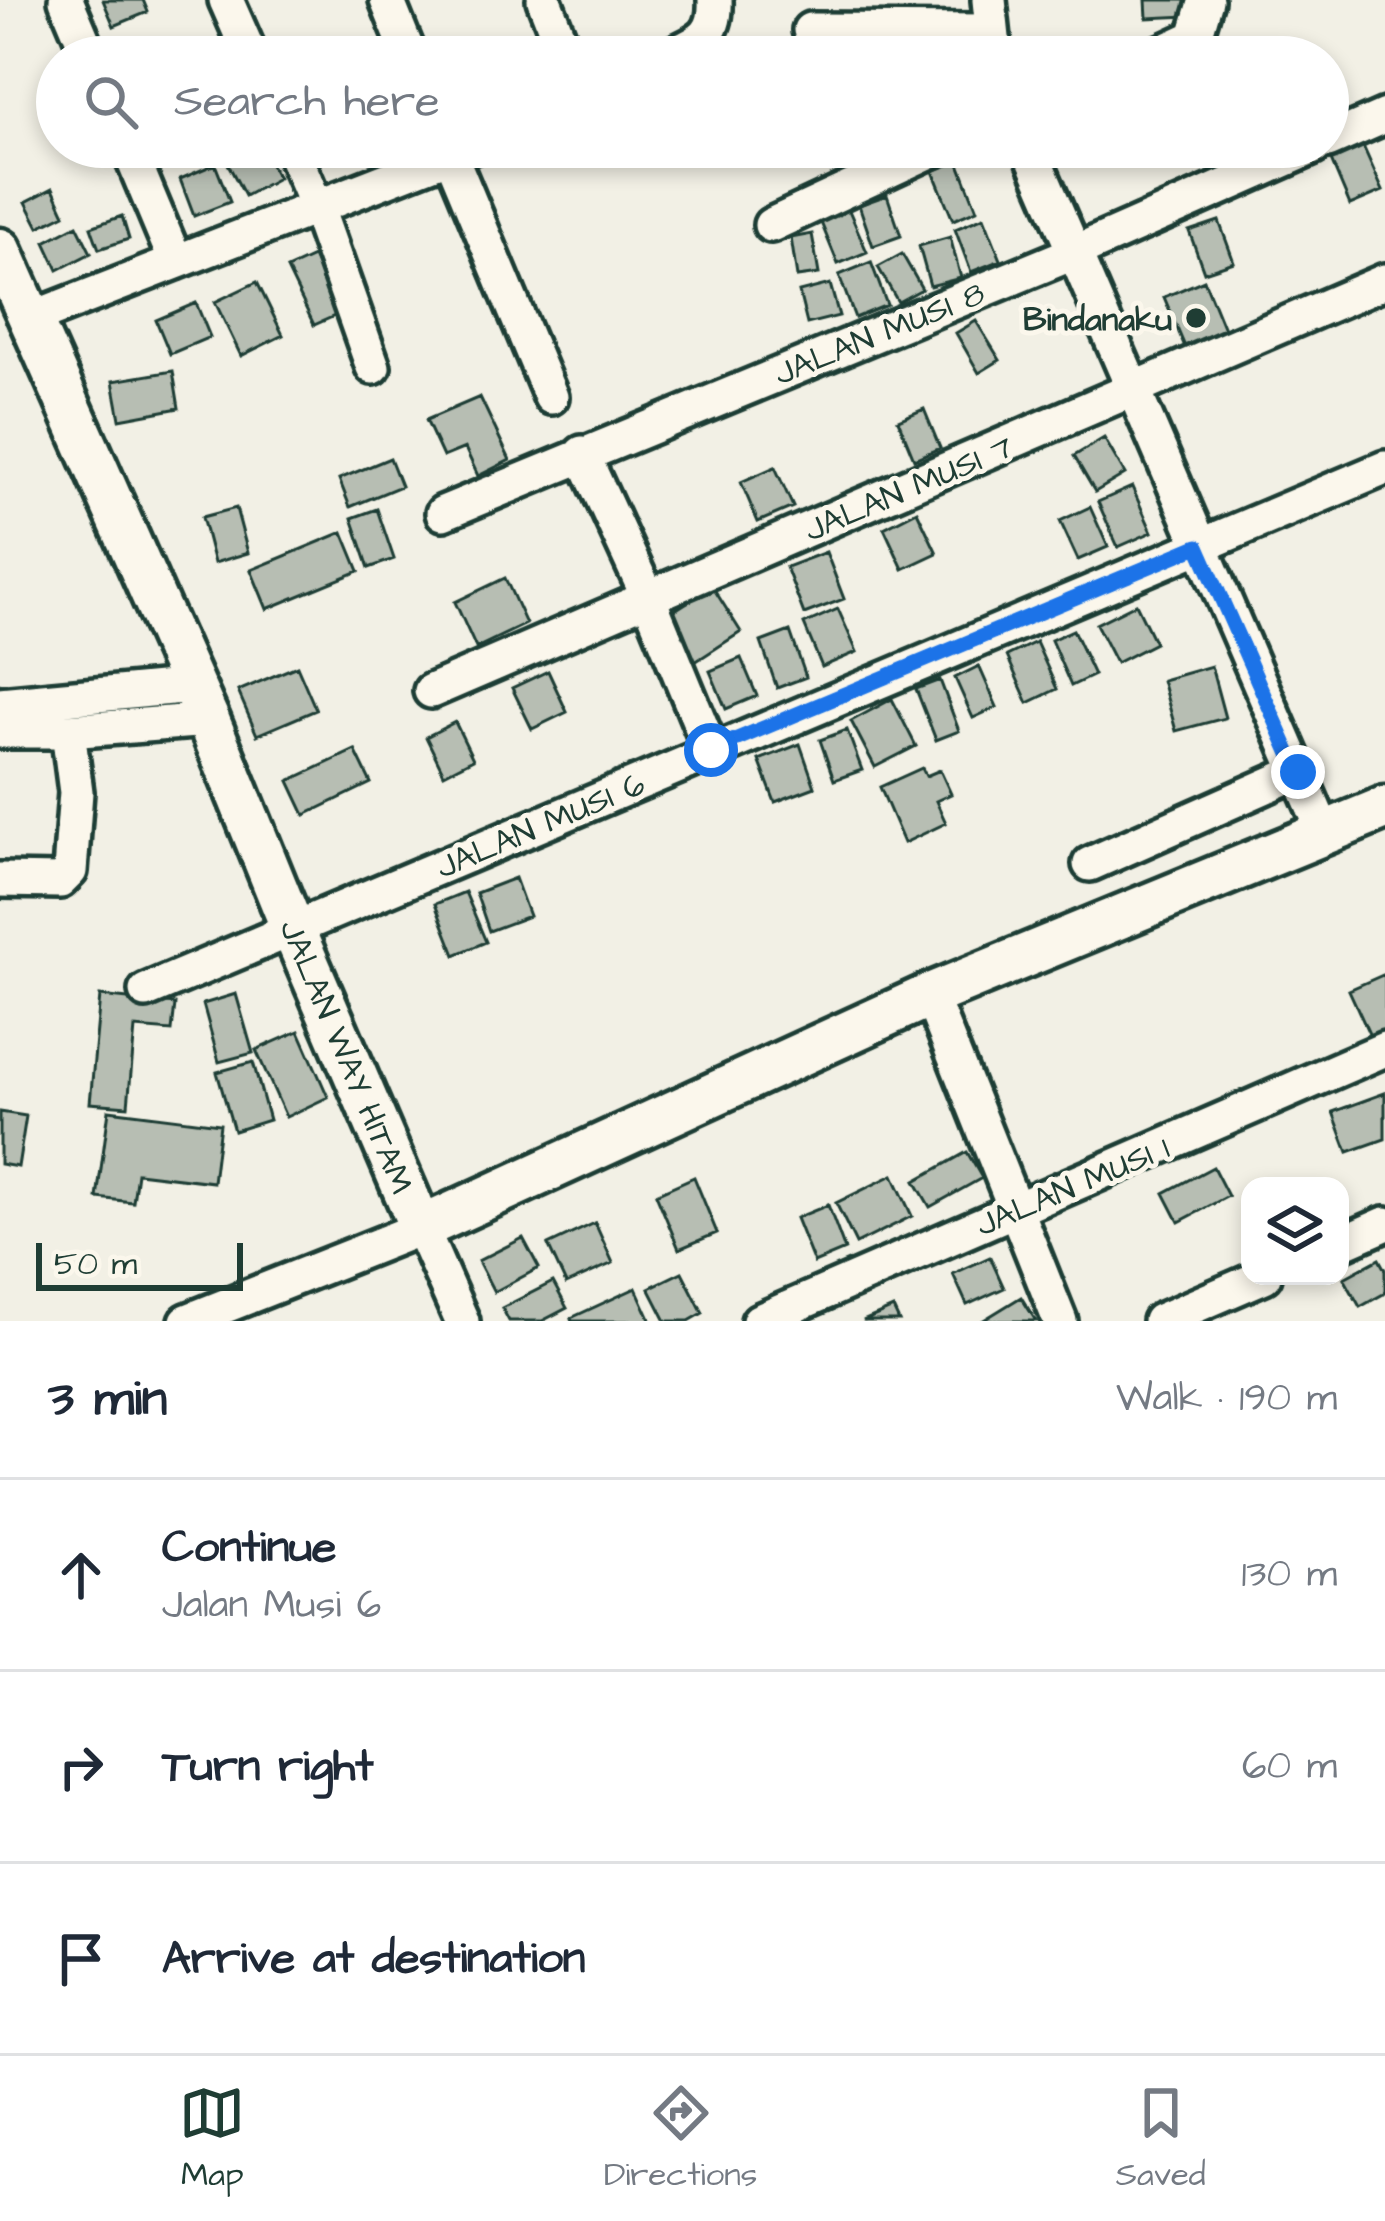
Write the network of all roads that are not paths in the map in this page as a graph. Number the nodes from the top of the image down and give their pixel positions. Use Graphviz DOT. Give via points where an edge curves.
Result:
graph roads {
  1 [pos="66,0"];
  2 [pos="226,0"];
  3 [pos="387,0"];
  4 [pos="544,0"];
  5 [pos="715,0"];
  6 [pos="1206,0"];
  7 [pos="992,29"];
  8 [pos="810,30"];
  9 [pos="81,36"];
  10 [pos="242,36"];
  11 [pos="402,36"];
  12 [pos="558,36"];
  13 [pos="709,36"];
  14 [pos="1196,36"];
  15 [pos="1385,116"];
  16 [pos="1349,132"];
  17 [pos="137,168"];
  18 [pos="300,168"];
  19 [pos="413,168"];
  20 [pos="463,168"];
  21 [pos="893,168"];
  22 [pos="1038,168"];
  23 [pos="1266,168"];
  24 [pos="317,208"];
  25 [pos="771,225"];
  26 [pos="0,250"];
  27 [pos="1073,253"];
  28 [pos="176,262"];
  29 [pos="1385,281"];
  30 [pos="30,319"];
  31 [pos="373,367"];
  32 [pos="1136,390"];
  33 [pos="551,397"];
  34 [pos="582,453"];
  35 [pos="1385,469"];
  36 [pos="443,513"];
  37 [pos="1198,546"];
  38 [pos="648,597"];
  39 [pos="430,692"];
  40 [pos="201,703"];
  41 [pos="0,704"];
  42 [pos="0,731"];
  43 [pos="68,731"];
  44 [pos="711,750"];
  45 [pos="1298,772"];
  46 [pos="1385,808"];
  47 [pos="1324,832"];
  48 [pos="1090,864"];
  49 [pos="0,880"];
  50 [pos="294,932"];
  51 [pos="146,991"];
  52 [pos="930,995"];
  53 [pos="1385,1049"];
  54 [pos="1014,1210"];
  55 [pos="1385,1224"];
  56 [pos="421,1228"];
  57 [pos="1349,1240"];
  58 [pos="1243,1285"];
  59 [pos="187,1321"];
  60 [pos="462,1321"];
  61 [pos="759,1321"];
  62 [pos="1060,1321"];
  63 [pos="1160,1321"];
  1 -- 9 [label="street"];
  2 -- 10 [label="street"];
  3 -- 11 [label="street"];
  4 -- 12 [label="street"];
  5 -- 13 [label="street"];
  6 -- 14 [label="street"];
  7 -- 8 [label="street"];
  15 -- 16 [label="street"];
  17 -- 28 [label="street"];
  18 -- 24 [label="street"];
  19 -- 24 [label="street"];
  20 -- 33 [label="street"];
  21 -- 25 [label="street"];
  22 -- 27 [label="street"];
  23 -- 27 [label="street, JALAN MUSI 8"];
  24 -- 28 [label="street"];
  24 -- 31 [label="street"];
  26 -- 30 [label="street, JALAN WAY HITAM"];
  27 -- 32 [label="street"];
  27 -- 34 [label="street, JALAN MUSI 8"];
  28 -- 30 [label="street"];
  29 -- 32 [label="street, JALAN MUSI 7"];
  30 -- 40 [label="street, JALAN WAY HITAM"];
  32 -- 37 [label="street"];
  32 -- 38 [label="street, JALAN MUSI 7"];
  34 -- 36 [label="street, JALAN MUSI 8"];
  34 -- 38 [label="street"];
  35 -- 37 [label="street, JALAN MUSI 6"];
  37 -- 44 [label="street, JALAN MUSI 6"];
  37 -- 45 [label="street"];
  38 -- 39 [label="street, JALAN MUSI 7"];
  38 -- 44 [label="street"];
  40 -- 41 [label="street"];
  40 -- 43 [label="street"];
  40 -- 50 [label="street, JALAN WAY HITAM"];
  42 -- 43 [label="street"];
  43 -- 49 [label="street" via="76,792 70,871 60,881"];
  44 -- 50 [label="street, JALAN MUSI 6"];
  45 -- 47 [label="street"];
  45 -- 48 [label="street"];
  46 -- 47 [label="street, JALAN WAY HITAM"];
  47 -- 52 [label="street, JALAN WAY HITAM"];
  50 -- 51 [label="street, JALAN MUSI 6"];
  50 -- 56 [label="street, JALAN WAY HITAM"];
  52 -- 54 [label="street"];
  52 -- 56 [label="street, JALAN WAY HITAM"];
  53 -- 54 [label="street, JALAN MUSI 1"];
  54 -- 61 [label="street, JALAN MUSI 1"];
  54 -- 62 [label="street"];
  55 -- 57 [label="street"];
  56 -- 59 [label="street"];
  56 -- 60 [label="street"];
  58 -- 63 [label="street"];
}
